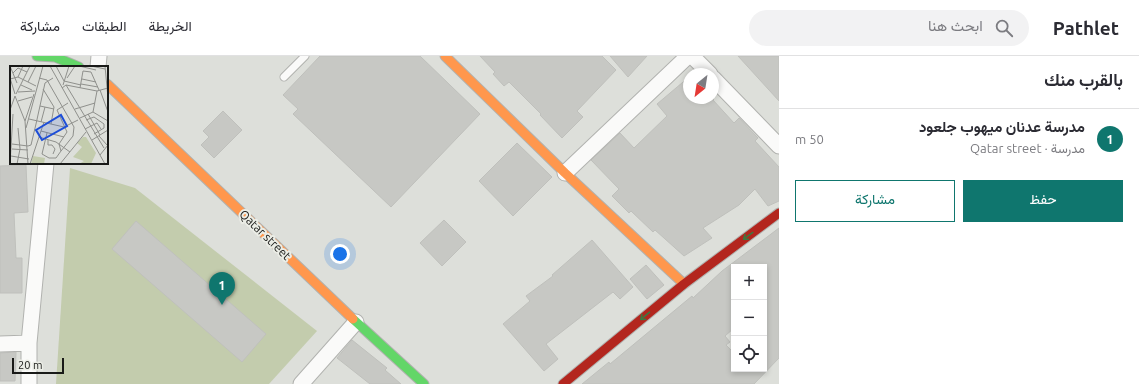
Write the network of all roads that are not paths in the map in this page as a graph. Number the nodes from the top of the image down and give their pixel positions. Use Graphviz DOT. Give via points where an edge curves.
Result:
graph roads {
  1 [pos="37,56"];
  2 [pos="99,56"];
  3 [pos="305,56"];
  4 [pos="445,56"];
  5 [pos="688,56"];
  6 [pos="692,56"];
  7 [pos="55,60"];
  8 [pos="76,66"];
  9 [pos="98,66"];
  10 [pos="704,68"];
  11 [pos="284,77"];
  12 [pos="719,84"];
  13 [pos="108,85"];
  14 [pos="779,146"];
  15 [pos="46,164"];
  16 [pos="565,173"];
  17 [pos="779,213"];
  18 [pos="684,284"];
  19 [pos="356,322"];
  20 [pos="30,343"];
  21 [pos="0,344"];
  22 [pos="29,384"];
  23 [pos="302,384"];
  24 [pos="424,384"];
  25 [pos="563,384"];
  1 -- 7 [label="street"];
  2 -- 9 [label="street"];
  3 -- 11 [label="lane"];
  4 -- 16 [label="street"];
  5 -- 16 [label="street"];
  6 -- 10 [label="street"];
  7 -- 8 [label="street"];
  12 -- 14 [label="street"];
  13 -- 19 [label="street, Qatar street"];
  15 -- 20 [label="street"];
  16 -- 18 [label="street"];
  17 -- 18 [label="street, one-way"];
  18 -- 25 [label="street, one-way"];
  19 -- 23 [label="street"];
  19 -- 24 [label="street, Qatar street"];
  20 -- 21 [label="street"];
  20 -- 22 [label="street"];
}
